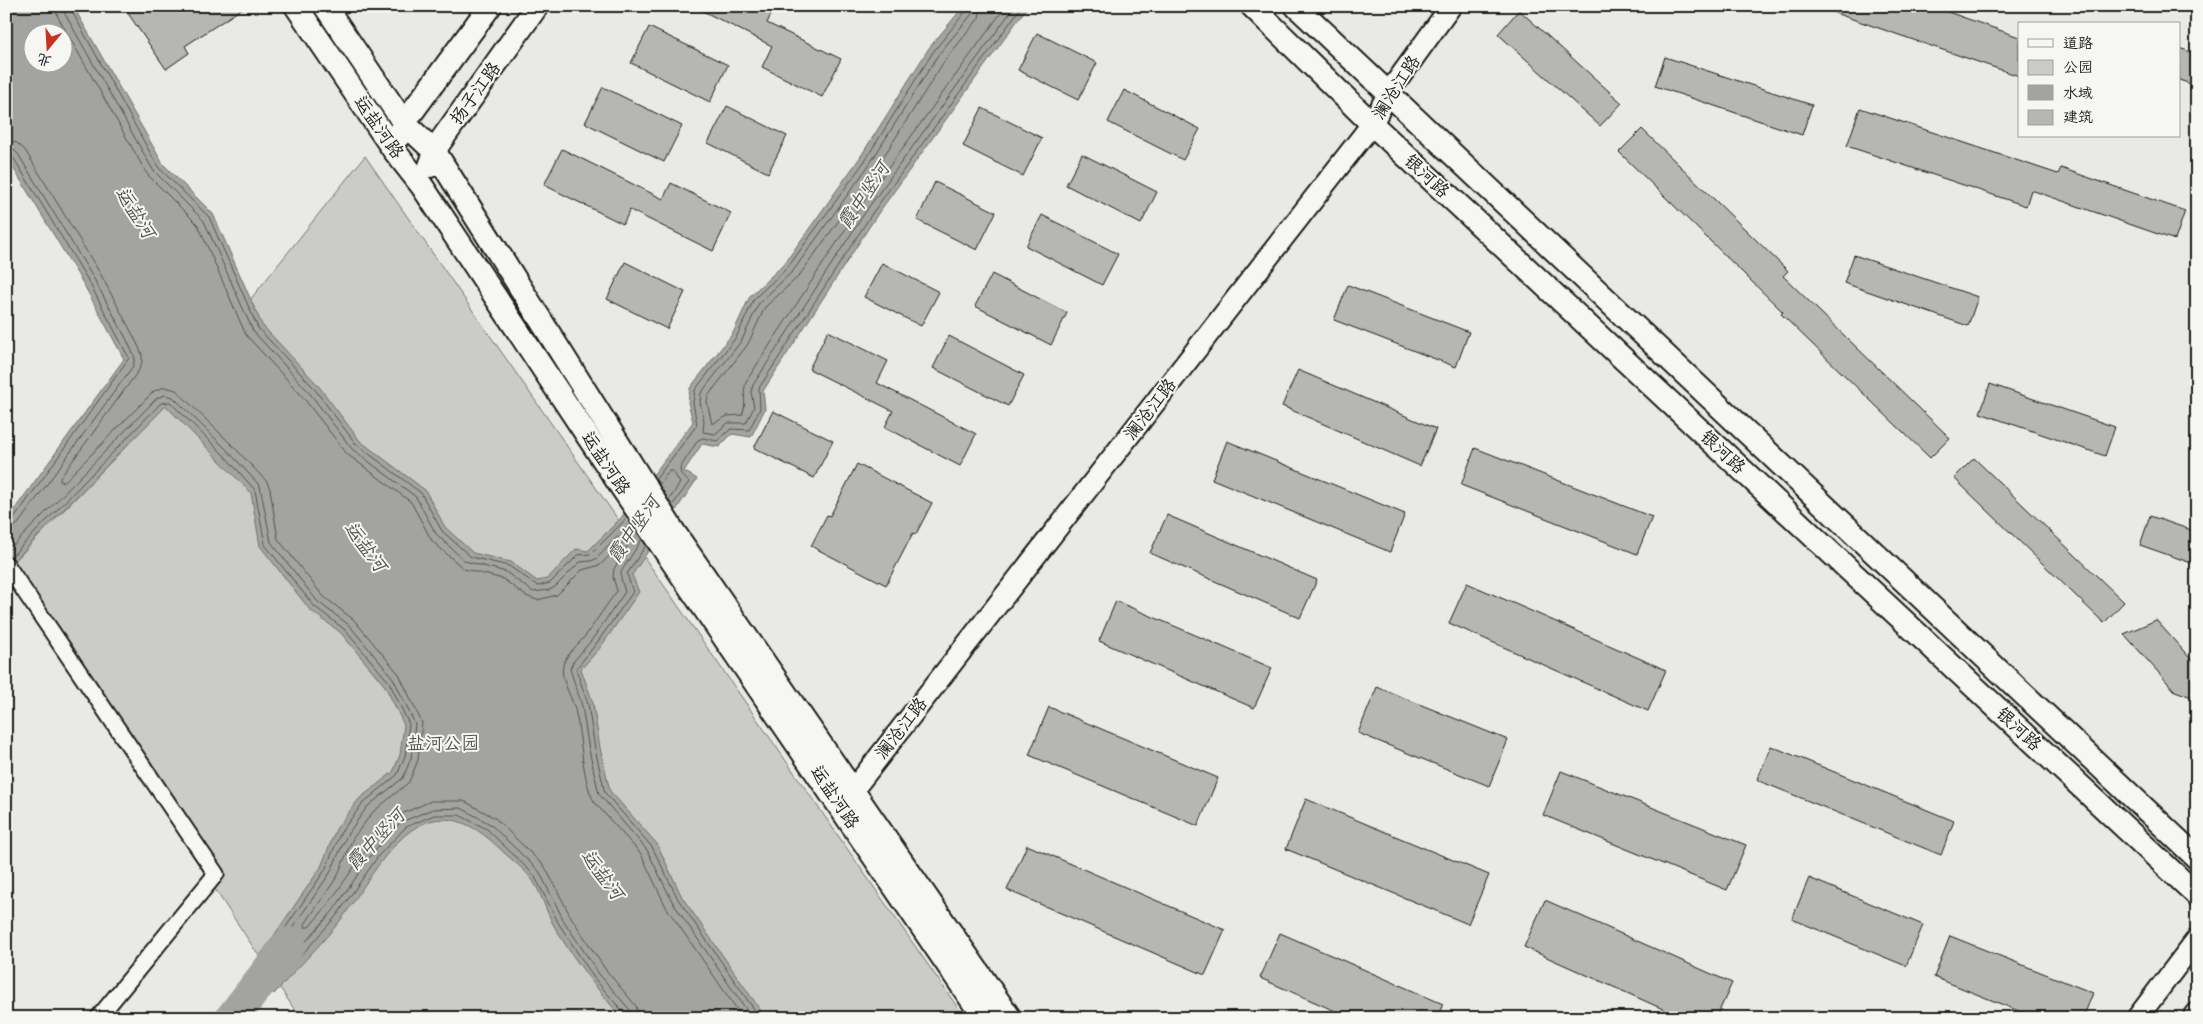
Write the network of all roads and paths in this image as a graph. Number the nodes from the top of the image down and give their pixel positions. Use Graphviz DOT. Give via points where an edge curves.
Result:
graph roads {
  1 [pos="296,6"];
  2 [pos="325,6"];
  3 [pos="490,6"];
  4 [pos="537,6"];
  5 [pos="1252,6"];
  6 [pos="1296,6"];
  7 [pos="1451,6"];
  8 [pos="1389,92"];
  9 [pos="404,123"];
  10 [pos="1372,124"];
  11 [pos="393,149"];
  12 [pos="435,152"];
  13 [pos="422,186"];
  14 [pos="630,481"];
  15 [pos="9,568"];
  16 [pos="846,798"];
  17 [pos="2197,858"];
  18 [pos="2197,895"];
  19 [pos="2197,939"];
  20 [pos="2197,1013"];
  21 [pos="98,1018"];
  22 [pos="984,1018"];
  23 [pos="1010,1018"];
  24 [pos="2137,1018"];
  25 [pos="2193,1018"];
  1 -- 11 [label="main road, 运盐河路"];
  2 -- 9 [label="main road, 运盐河路"];
  3 -- 9 [label="main road"];
  4 -- 12 [label="main road, 扬子江路"];
  5 -- 10 [label="main road, 银河路"];
  6 -- 8 [label="main road, 银河路"];
  7 -- 8 [label="street, 澜沧江路"];
  8 -- 10 [label="street, 澜沧江路"];
  8 -- 17 [label="main road, 银河路"];
  9 -- 11 [label="main road"];
  9 -- 12 [label="main road, 运盐河路"];
  10 -- 16 [label="street, 澜沧江路"];
  10 -- 18 [label="main road, 银河路"];
  11 -- 13 [label="main road, 运盐河路"];
  12 -- 13 [label="main road, 扬子江路"];
  12 -- 14 [label="main road, 运盐河路"];
  13 -- 14 [label="main road, 运盐河路"];
  14 -- 16 [label="main road, 运盐河路"];
  15 -- 21 [label="street" via="216,874"];
  16 -- 22 [label="main road, 运盐河路"];
  16 -- 23 [label="main road, 运盐河路"];
  19 -- 24 [label="street"];
  20 -- 25 [label="street"];
}
